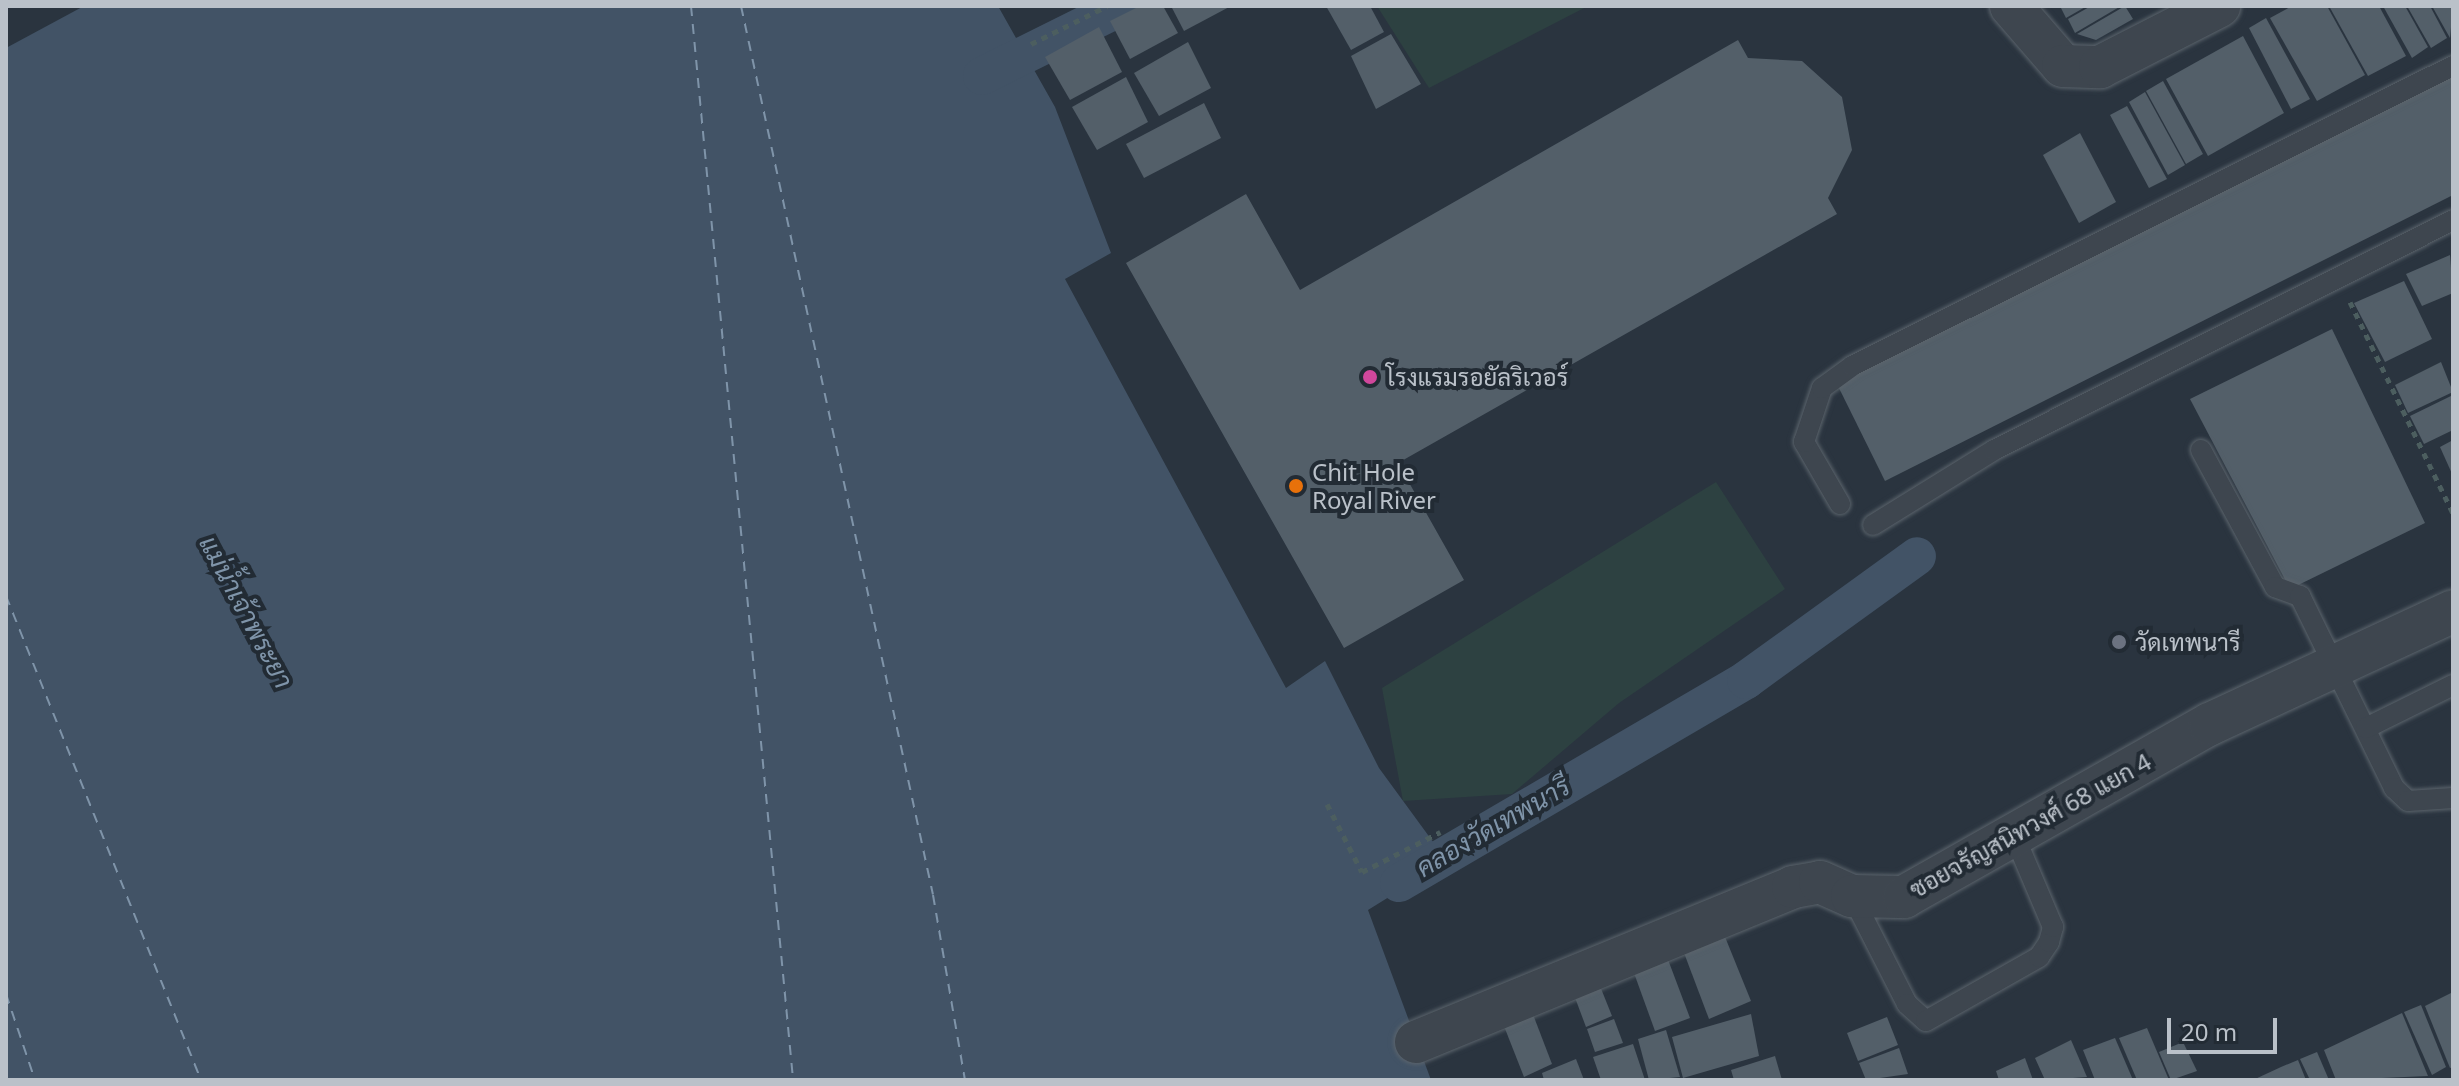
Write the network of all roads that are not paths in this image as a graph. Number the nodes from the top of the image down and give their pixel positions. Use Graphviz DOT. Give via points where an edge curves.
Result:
graph roads {
  1 [pos="2011,6"];
  2 [pos="2219,6"];
  3 [pos="2453,66"];
  4 [pos="2453,220"];
  5 [pos="2201,450"];
  6 [pos="1840,504"];
  7 [pos="1873,525"];
  8 [pos="2453,611"];
  9 [pos="2336,665"];
  10 [pos="2453,685"];
  11 [pos="2366,728"];
  12 [pos="2453,798"];
  13 [pos="2014,835"];
  14 [pos="1852,896"];
  15 [pos="1416,1042"];
  1 -- 2 [label="street" via="2063,66 2100,67"];
  3 -- 6 [label="lane" via="1852,366 1822,388 1804,442"];
  4 -- 7 [label="lane" via="1994,450"];
  5 -- 9 [label="lane" via="2275,587 2300,596"];
  8 -- 9 [label="street, ซอยจรัญสนิทวงศ์ 68 แยก 4"];
  9 -- 11 [label="lane"];
  9 -- 13 [label="street, ซอยจรัญสนิทวงศ์ 68 แยก 4" via="2210,724"];
  10 -- 11 [label="lane"];
  11 -- 12 [label="lane" via="2394,788 2408,801"];
  13 -- 14 [label="street, ซอยจรัญสนิทวงศ์ 68 แยก 4" via="1904,897"];
  13 -- 14 [label="lane" via="2053,927 2049,942 2039,957 1926,1021 1907,1004"];
  14 -- 15 [label="street, ซอยจรัญสนิทวงศ์ 68 แยก 4" via="1820,882 1793,887"];
}
